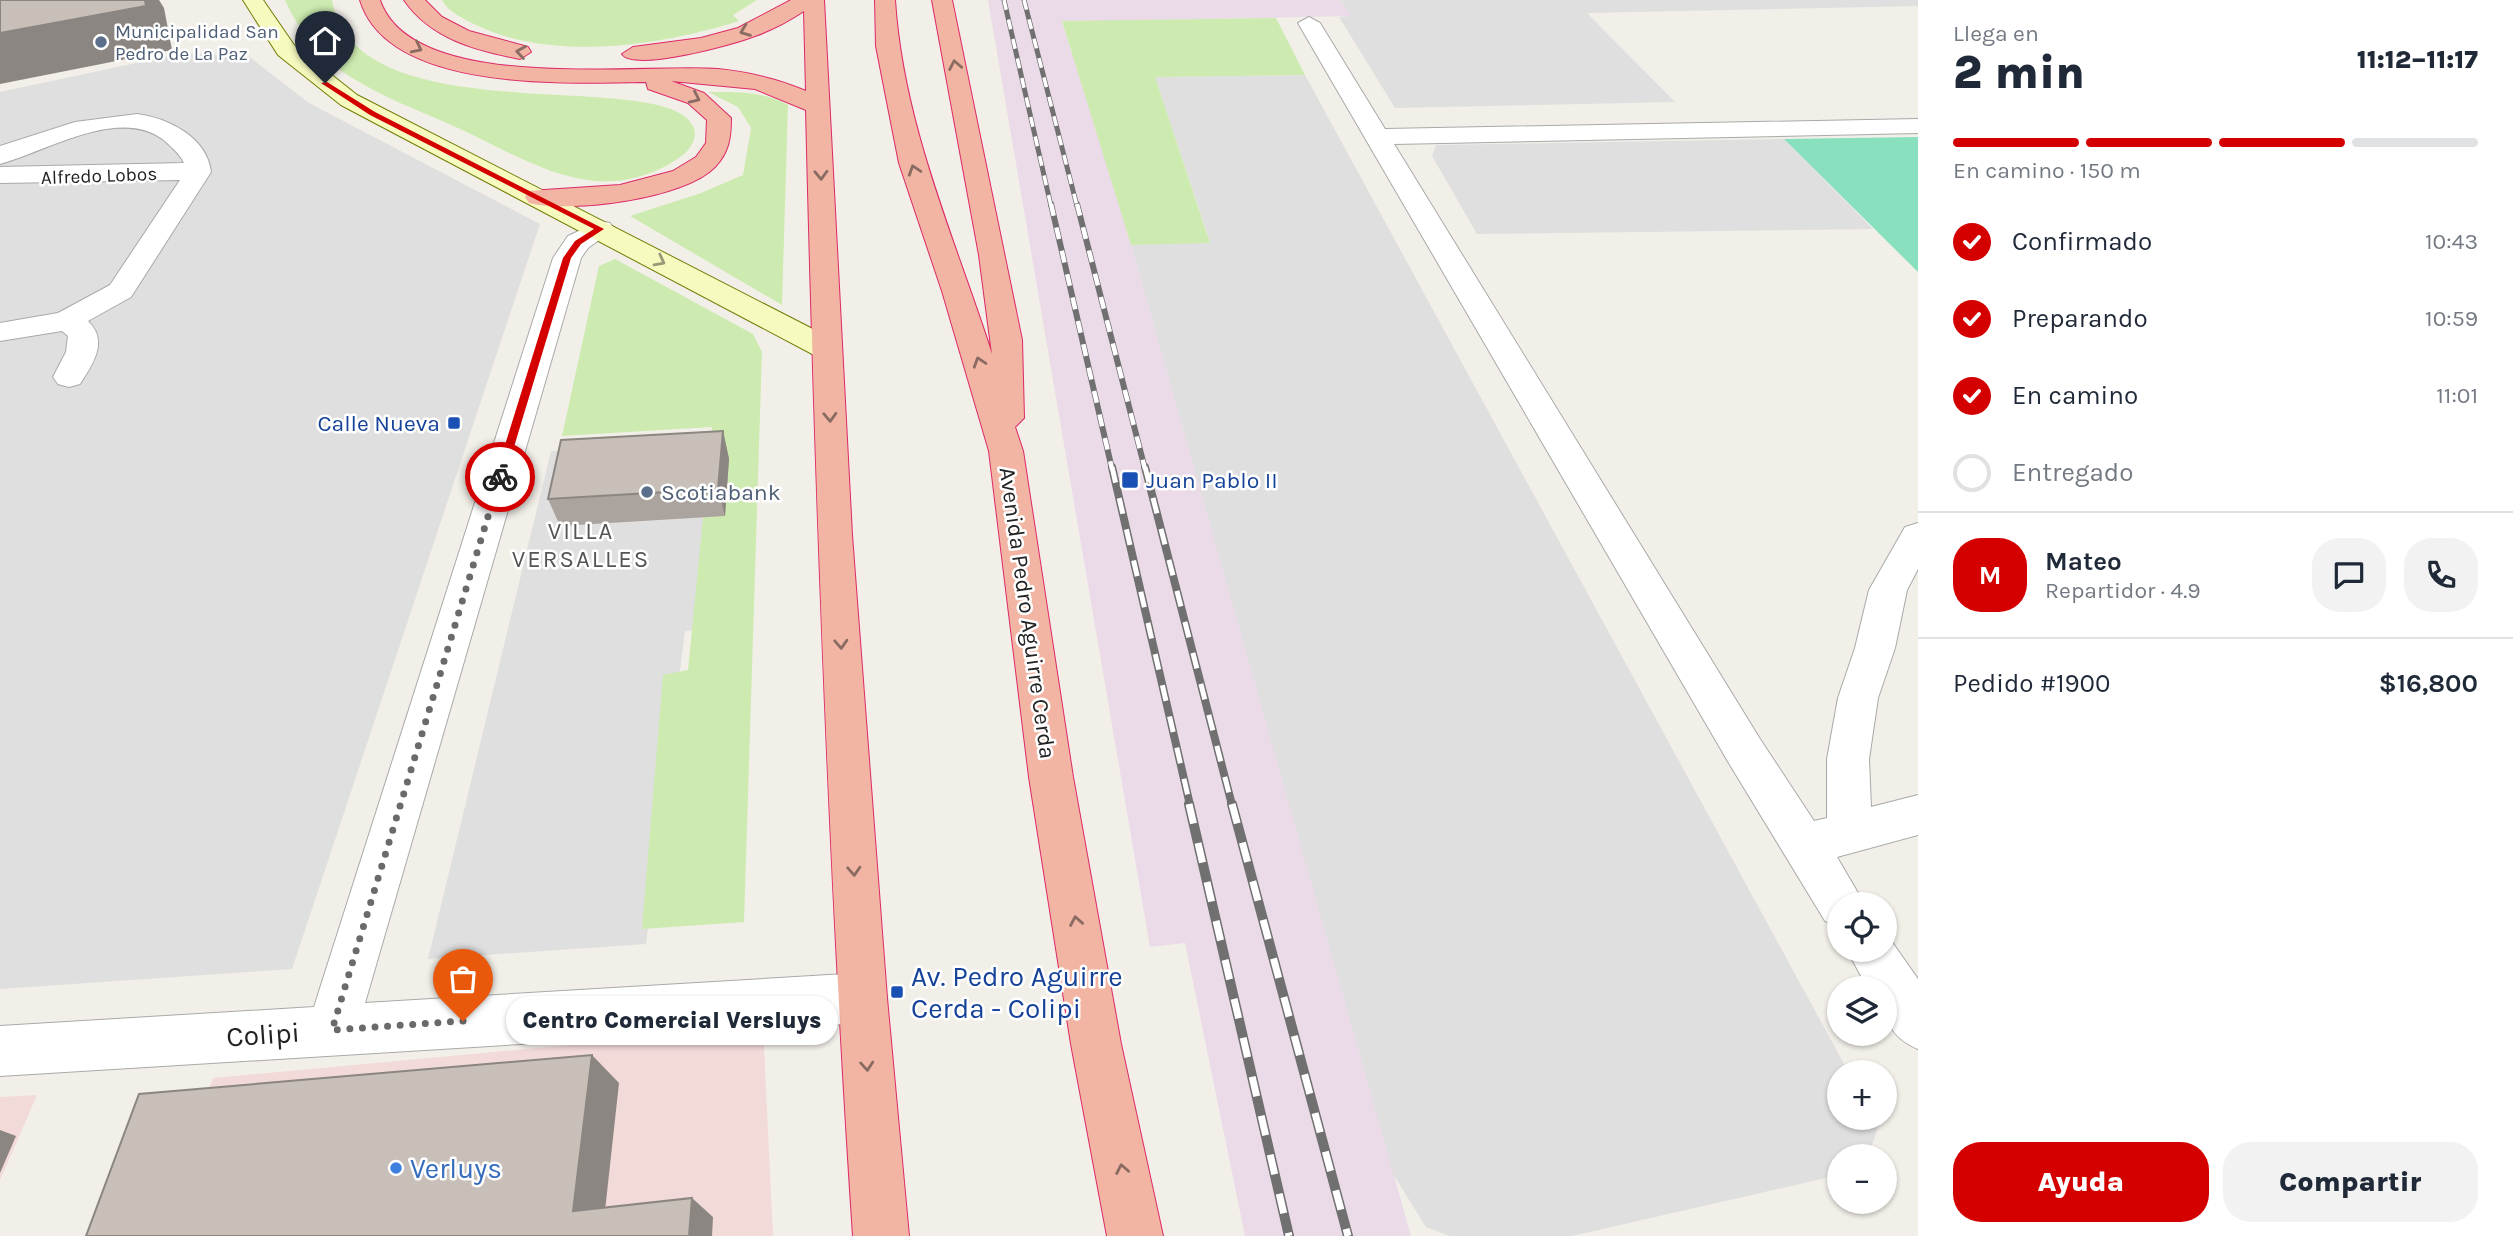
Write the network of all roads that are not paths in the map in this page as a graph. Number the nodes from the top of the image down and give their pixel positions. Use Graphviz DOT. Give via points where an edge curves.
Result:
graph roads {
  1 [pos="253,0"];
  2 [pos="370,0"];
  3 [pos="414,0"];
  4 [pos="805,0"];
  5 [pos="814,0"];
  6 [pos="885,0"];
  7 [pos="942,0"];
  8 [pos="1309,23"];
  9 [pos="630,77"];
  10 [pos="819,107"];
  11 [pos="1918,126"];
  12 [pos="1379,137"];
  13 [pos="0,156"];
  14 [pos="198,172"];
  15 [pos="0,175"];
  16 [pos="538,197"];
  17 [pos="600,229"];
  18 [pos="66,321"];
  19 [pos="0,332"];
  20 [pos="827,349"];
  21 [pos="69,377"];
  22 [pos="1006,451"];
  23 [pos="1918,536"];
  24 [pos="1918,815"];
  25 [pos="1850,833"];
  26 [pos="1804,844"];
  27 [pos="1834,892"];
  28 [pos="1879,962"];
  29 [pos="862,998"];
  30 [pos="1918,1024"];
  31 [pos="332,1030"];
  32 [pos="0,1051"];
  33 [pos="881,1236"];
  34 [pos="1135,1236"];
  1 -- 16 [label="main road" via="286,50 325,83 372,113"];
  2 -- 9 [label="highway, one-way" via="375,16 394,36 453,62 528,76"];
  4 -- 3 [label="highway, one-way" via="777,18 706,44 589,57 489,45 443,26"];
  5 -- 10 [label="highway"];
  22 -- 6 [label="highway, Avenida Pedro Aguirre Cerda, one-way" via="912,163 887,46"];
  22 -- 7 [label="highway, one-way" via="1007,340"];
  8 -- 12 [label="street"];
  9 -- 10 [label="highway" via="739,79 783,89"];
  9 -- 16 [label="highway, one-way" via="706,104 722,127 714,151 687,173 657,186 606,196"];
  10 -- 20 [label="highway, one-way"];
  11 -- 12 [label="street"];
  12 -- 26 [label="street"];
  13 -- 14 [label="street, Alfredo Lobos" via="45,137 141,121 161,126 186,146 198,163"];
  14 -- 15 [label="street, Alfredo Lobos"];
  14 -- 18 [label="street, Alfredo Lobos" via="121,290"];
  16 -- 17 [label="main road"];
  17 -- 20 [label="main road, one-way"];
  17 -- 31 [label="street" via="578,242 567,258"];
  18 -- 19 [label="street, Alfredo Lobos"];
  18 -- 21 [label="street" via="77,326 85,341"];
  20 -- 29 [label="highway, one-way"];
  34 -- 22 [label="highway, Avenida Pedro Aguirre Cerda, one-way" via="1051,777"];
  23 -- 25 [label="street" via="1888,590 1858,698 1848,759"];
  24 -- 25 [label="street"];
  25 -- 26 [label="street"];
  26 -- 27 [label="street"];
  28 -- 30 [label="street"];
  29 -- 31 [label="street, Colipi"];
  29 -- 33 [label="highway, one-way"];
  31 -- 32 [label="street, Colipi"];
}
